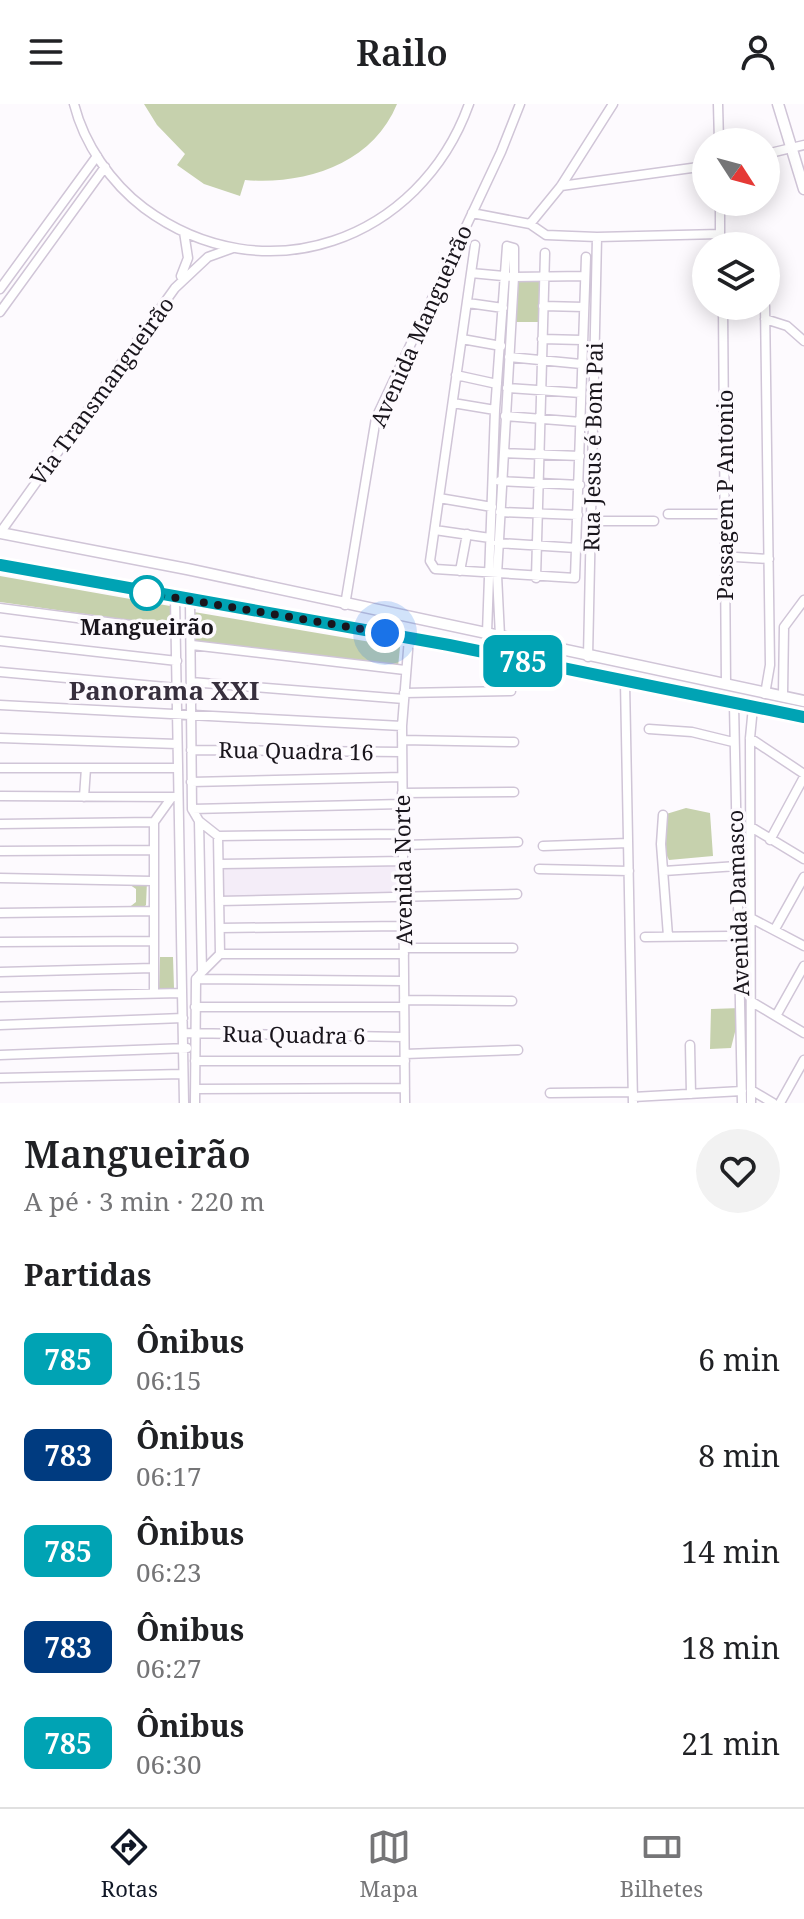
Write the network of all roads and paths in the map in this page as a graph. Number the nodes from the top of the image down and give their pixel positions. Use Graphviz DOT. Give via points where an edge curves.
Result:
graph roads {
  1 [pos="74,104"];
  2 [pos="469,104"];
  3 [pos="520,104"];
  4 [pos="613,104"];
  5 [pos="718,104"];
  6 [pos="778,104"];
  7 [pos="719,128"];
  8 [pos="804,145"];
  9 [pos="790,148"];
  10 [pos="780,150"];
  11 [pos="97,156"];
  12 [pos="105,167"];
  13 [pos="692,168"];
  14 [pos="561,186"];
  15 [pos="804,189"];
  16 [pos="472,213"];
  17 [pos="530,224"];
  18 [pos="184,232"];
  19 [pos="692,235"];
  20 [pos="597,237"];
  21 [pos="475,245"];
  22 [pos="234,248"];
  23 [pos="545,253"];
  24 [pos="586,257"];
  25 [pos="471,273"];
  26 [pos="544,276"];
  27 [pos="585,276"];
  28 [pos="510,277"];
  29 [pos="175,288"];
  30 [pos="0,289"];
  31 [pos="468,303"];
  32 [pos="543,306"];
  33 [pos="584,307"];
  34 [pos="503,308"];
  35 [pos="0,312"];
  36 [pos="723,320"];
  37 [pos="765,320"];
  38 [pos="768,320"];
  39 [pos="462,339"];
  40 [pos="542,339"];
  41 [pos="582,340"];
  42 [pos="804,341"];
  43 [pos="499,346"];
  44 [pos="509,353"];
  45 [pos="542,361"];
  46 [pos="581,364"];
  47 [pos="456,375"];
  48 [pos="497,384"];
  49 [pos="507,388"];
  50 [pos="541,392"];
  51 [pos="581,393"];
  52 [pos="453,403"];
  53 [pos="495,410"];
  54 [pos="505,416"];
  55 [pos="541,420"];
  56 [pos="581,422"];
  57 [pos="504,453"];
  58 [pos="539,455"];
  59 [pos="580,456"];
  60 [pos="492,480"];
  61 [pos="502,481"];
  62 [pos="538,484"];
  63 [pos="580,485"];
  64 [pos="439,498"];
  65 [pos="496,509"];
  66 [pos="668,514"];
  67 [pos="726,514"];
  68 [pos="537,515"];
  69 [pos="578,515"];
  70 [pos="591,521"];
  71 [pos="654,521"];
  72 [pos="435,530"];
  73 [pos="0,533"];
  74 [pos="467,534"];
  75 [pos="494,541"];
  76 [pos="537,544"];
  77 [pos="577,548"];
  78 [pos="736,557"];
  79 [pos="769,559"];
  80 [pos="0,565"];
  81 [pos="460,571"];
  82 [pos="493,575"];
  83 [pos="536,578"];
  84 [pos="175,598"];
  85 [pos="190,600"];
  86 [pos="804,600"];
  87 [pos="345,605"];
  88 [pos="0,608"];
  89 [pos="770,625"];
  90 [pos="784,627"];
  91 [pos="176,631"];
  92 [pos="487,633"];
  93 [pos="500,636"];
  94 [pos="409,638"];
  95 [pos="0,641"];
  96 [pos="192,645"];
  97 [pos="588,657"];
  98 [pos="177,661"];
  99 [pos="405,670"];
  100 [pos="0,672"];
  101 [pos="770,679"];
  102 [pos="784,680"];
  103 [pos="191,682"];
  104 [pos="625,682"];
  105 [pos="726,684"];
  106 [pos="177,688"];
  107 [pos="511,691"];
  108 [pos="765,694"];
  109 [pos="804,695"];
  110 [pos="404,696"];
  111 [pos="782,696"];
  112 [pos="804,701"];
  113 [pos="734,704"];
  114 [pos="0,705"];
  115 [pos="753,707"];
  116 [pos="177,716"];
  117 [pos="191,716"];
  118 [pos="803,718"];
  119 [pos="402,726"];
  120 [pos="649,729"];
  121 [pos="0,738"];
  122 [pos="750,738"];
  123 [pos="402,740"];
  124 [pos="514,742"];
  125 [pos="733,742"];
  126 [pos="177,744"];
  127 [pos="191,750"];
  128 [pos="402,752"];
  129 [pos="0,768"];
  130 [pos="86,768"];
  131 [pos="177,768"];
  132 [pos="804,775"];
  133 [pos="402,777"];
  134 [pos="191,782"];
  135 [pos="514,792"];
  136 [pos="402,793"];
  137 [pos="0,796"];
  138 [pos="84,797"];
  139 [pos="175,797"];
  140 [pos="402,804"];
  141 [pos="192,809"];
  142 [pos="663,815"];
  143 [pos="199,821"];
  144 [pos="154,822"];
  145 [pos="0,824"];
  146 [pos="751,827"];
  147 [pos="403,834"];
  148 [pos="218,836"];
  149 [pos="770,840"];
  150 [pos="518,842"];
  151 [pos="628,843"];
  152 [pos="403,845"];
  153 [pos="543,846"];
  154 [pos="151,850"];
  155 [pos="0,851"];
  156 [pos="804,859"];
  157 [pos="403,861"];
  158 [pos="220,864"];
  159 [pos="737,866"];
  160 [pos="539,869"];
  161 [pos="629,871"];
  162 [pos="664,871"];
  163 [pos="804,877"];
  164 [pos="0,878"];
  165 [pos="152,881"];
  166 [pos="517,894"];
  167 [pos="403,897"];
  168 [pos="219,901"];
  169 [pos="152,911"];
  170 [pos="0,913"];
  171 [pos="749,917"];
  172 [pos="403,926"];
  173 [pos="220,928"];
  174 [pos="775,929"];
  175 [pos="668,936"];
  176 [pos="731,936"];
  177 [pos="645,937"];
  178 [pos="154,941"];
  179 [pos="0,942"];
  180 [pos="804,946"];
  181 [pos="513,948"];
  182 [pos="404,951"];
  183 [pos="220,954"];
  184 [pos="804,966"];
  185 [pos="153,968"];
  186 [pos="0,972"];
  187 [pos="199,976"];
  188 [pos="404,981"];
  189 [pos="154,993"];
  190 [pos="181,993"];
  191 [pos="0,997"];
  192 [pos="512,1001"];
  193 [pos="752,1002"];
  194 [pos="404,1003"];
  195 [pos="195,1007"];
  196 [pos="776,1016"];
  197 [pos="183,1018"];
  198 [pos="0,1025"];
  199 [pos="183,1033"];
  200 [pos="804,1033"];
  201 [pos="195,1034"];
  202 [pos="404,1037"];
  203 [pos="690,1045"];
  204 [pos="183,1048"];
  205 [pos="195,1048"];
  206 [pos="518,1050"];
  207 [pos="0,1055"];
  208 [pos="405,1058"];
  209 [pos="804,1060"];
  210 [pos="195,1061"];
  211 [pos="183,1074"];
  212 [pos="0,1078"];
  213 [pos="405,1088"];
  214 [pos="195,1089"];
  215 [pos="746,1091"];
  216 [pos="550,1093"];
  217 [pos="691,1094"];
  218 [pos="633,1097"];
  219 [pos="184,1103"];
  220 [pos="195,1103"];
  221 [pos="405,1103"];
  222 [pos="742,1103"];
  223 [pos="751,1103"];
  224 [pos="773,1103"];
  225 [pos="780,1103"];
  1 -- 11 [label="street, Via Transmangueirão"];
  2 -- 22 [label="street, Via Transmangueirão" via="452,144 426,181 374,224 311,247"];
  3 -- 16 [label="street, Avenida Mangueirão"];
  4 -- 14 [label="street"];
  5 -- 7 [label="street"];
  6 -- 9 [label="main road"];
  8 -- 9 [label="street"];
  9 -- 10 [label="street"];
  9 -- 15 [label="main road"];
  11 -- 12 [label="street, Via Transmangueirão"];
  11 -- 30 [label="street"];
  12 -- 18 [label="street, Via Transmangueirão" via="136,202"];
  12 -- 35 [label="street"];
  13 -- 14 [label="street"];
  14 -- 17 [label="street"];
  16 -- 17 [label="street"];
  16 -- 87 [label="street, Avenida Mangueirão" via="376,418"];
  17 -- 20 [label="street" via="546,235"];
  18 -- 22 [label="street, Via Transmangueirão"];
  18 -- 29 [label="street, Via Transmangueirão" via="188,258"];
  19 -- 20 [label="street"];
  20 -- 70 [label="street, Rua Jesus é Bom Pai"];
  21 -- 25 [label="street"];
  22 -- 29 [label="street, Via Transmangueirão" via="208,257"];
  23 -- 26 [label="street"];
  24 -- 27 [label="street"];
  25 -- 28 [label="street"];
  25 -- 31 [label="street"];
  26 -- 27 [label="street"];
  26 -- 28 [label="street"];
  26 -- 32 [label="street"];
  27 -- 33 [label="street"];
  28 -- 34 [label="street"];
  28 -- 44 [label="street"];
  29 -- 73 [label="street, Via Transmangueirão"];
  31 -- 34 [label="street"];
  31 -- 39 [label="street"];
  32 -- 33 [label="street"];
  32 -- 40 [label="street"];
  33 -- 41 [label="street"];
  34 -- 43 [label="street"];
  36 -- 67 [label="street, Passagem P Antonio"];
  37 -- 79 [label="street"];
  38 -- 42 [label="street" via="787,326"];
  39 -- 43 [label="street"];
  39 -- 47 [label="street"];
  40 -- 41 [label="street"];
  40 -- 45 [label="street"];
  41 -- 46 [label="street"];
  43 -- 44 [label="street"];
  43 -- 48 [label="street"];
  44 -- 45 [label="street"];
  44 -- 49 [label="street"];
  45 -- 46 [label="street"];
  45 -- 50 [label="street"];
  46 -- 51 [label="street"];
  47 -- 48 [label="street"];
  47 -- 52 [label="street"];
  48 -- 53 [label="street"];
  49 -- 50 [label="street"];
  49 -- 54 [label="street"];
  50 -- 51 [label="street"];
  50 -- 55 [label="street"];
  51 -- 56 [label="street"];
  52 -- 53 [label="street"];
  52 -- 64 [label="street"];
  53 -- 60 [label="street"];
  54 -- 55 [label="street"];
  54 -- 57 [label="street"];
  55 -- 56 [label="street"];
  55 -- 58 [label="street"];
  56 -- 59 [label="street"];
  57 -- 58 [label="street"];
  57 -- 61 [label="street"];
  58 -- 59 [label="street"];
  58 -- 62 [label="street"];
  59 -- 63 [label="street"];
  60 -- 61 [label="street"];
  60 -- 65 [label="street"];
  61 -- 62 [label="street"];
  61 -- 65 [label="street"];
  62 -- 63 [label="street"];
  62 -- 68 [label="street"];
  63 -- 69 [label="street"];
  64 -- 65 [label="street"];
  64 -- 72 [label="street"];
  65 -- 68 [label="street"];
  65 -- 75 [label="street"];
  66 -- 67 [label="street"];
  67 -- 105 [label="street, Passagem P Antonio"];
  68 -- 69 [label="street"];
  68 -- 76 [label="street"];
  69 -- 77 [label="street"];
  70 -- 71 [label="street"];
  70 -- 97 [label="street, Rua Jesus é Bom Pai"];
  72 -- 74 [label="street"];
  72 -- 81 [label="street" via="430,561 435,569"];
  73 -- 87 [label="main road"];
  74 -- 75 [label="street"];
  74 -- 81 [label="street"];
  75 -- 76 [label="street"];
  75 -- 82 [label="street"];
  76 -- 77 [label="street"];
  76 -- 83 [label="street"];
  77 -- 83 [label="street" via="572,581"];
  78 -- 79 [label="street"];
  79 -- 89 [label="street"];
  80 -- 84 [label="main road"];
  81 -- 82 [label="street"];
  82 -- 83 [label="street"];
  82 -- 92 [label="street"];
  82 -- 93 [label="street"];
  84 -- 85 [label="main road"];
  84 -- 91 [label="street"];
  85 -- 94 [label="main road"];
  85 -- 96 [label="street"];
  86 -- 90 [label="street"];
  87 -- 92 [label="main road"];
  88 -- 91 [label="street"];
  89 -- 90 [label="street"];
  89 -- 101 [label="street"];
  90 -- 102 [label="street"];
  91 -- 98 [label="street"];
  92 -- 93 [label="main road"];
  93 -- 97 [label="main road"];
  94 -- 99 [label="street, Avenida Norte"];
  94 -- 104 [label="main road"];
  95 -- 98 [label="street"];
  96 -- 99 [label="street"];
  96 -- 103 [label="street"];
  97 -- 105 [label="main road"];
  98 -- 106 [label="street"];
  99 -- 110 [label="street, Avenida Norte"];
  100 -- 106 [label="street"];
  101 -- 102 [label="street"];
  101 -- 108 [label="street"];
  102 -- 111 [label="street"];
  103 -- 110 [label="street"];
  103 -- 117 [label="street"];
  104 -- 113 [label="main road"];
  104 -- 151 [label="street"];
  105 -- 108 [label="main road"];
  106 -- 116 [label="street"];
  107 -- 110 [label="street"];
  108 -- 111 [label="main road"];
  109 -- 111 [label="main road"];
  110 -- 119 [label="street, Avenida Norte"];
  111 -- 112 [label="main road"];
  113 -- 115 [label="main road"];
  113 -- 125 [label="street, Avenida Damasco"];
  114 -- 116 [label="street"];
  115 -- 118 [label="main road"];
  115 -- 122 [label="street, Avenida Damasco"];
  116 -- 117 [label="street"];
  116 -- 126 [label="street"];
  117 -- 119 [label="street"];
  117 -- 127 [label="street"];
  119 -- 123 [label="street, Avenida Norte"];
  120 -- 125 [label="street"];
  121 -- 126 [label="street"];
  122 -- 132 [label="street"];
  122 -- 146 [label="street, Avenida Damasco"];
  123 -- 124 [label="street"];
  123 -- 128 [label="street, Avenida Norte"];
  125 -- 159 [label="street, Avenida Damasco"];
  126 -- 131 [label="street"];
  127 -- 128 [label="street, Rua Quadra 16"];
  127 -- 134 [label="street"];
  128 -- 133 [label="street, Avenida Norte"];
  129 -- 130 [label="street"];
  130 -- 131 [label="street"];
  130 -- 138 [label="street"];
  131 -- 139 [label="street"];
  132 -- 149 [label="street"];
  133 -- 134 [label="street"];
  133 -- 136 [label="street, Avenida Norte"];
  134 -- 141 [label="street"];
  135 -- 136 [label="street"];
  136 -- 140 [label="street, Avenida Norte"];
  137 -- 138 [label="street"];
  138 -- 139 [label="street"];
  139 -- 144 [label="street"];
  139 -- 190 [label="street"];
  140 -- 141 [label="street"];
  140 -- 147 [label="street, Avenida Norte"];
  141 -- 143 [label="street"];
  142 -- 162 [label="street"];
  143 -- 148 [label="street"];
  143 -- 187 [label="street"];
  144 -- 145 [label="street"];
  144 -- 154 [label="street"];
  146 -- 149 [label="street"];
  146 -- 171 [label="street, Avenida Damasco"];
  147 -- 148 [label="street"];
  147 -- 152 [label="street, Avenida Norte"];
  148 -- 158 [label="street"];
  149 -- 156 [label="street"];
  150 -- 152 [label="street"];
  151 -- 153 [label="street"];
  151 -- 161 [label="street"];
  152 -- 157 [label="street, Avenida Norte"];
  154 -- 155 [label="street"];
  154 -- 165 [label="street"];
  157 -- 158 [label="street"];
  157 -- 167 [label="street, Avenida Norte"];
  158 -- 168 [label="street"];
  159 -- 162 [label="street"];
  159 -- 215 [label="street, Avenida Damasco"];
  160 -- 161 [label="street"];
  161 -- 218 [label="street"];
  162 -- 175 [label="street"];
  163 -- 174 [label="street"];
  164 -- 165 [label="street"];
  165 -- 169 [label="street"];
  166 -- 167 [label="street"];
  167 -- 168 [label="street"];
  167 -- 172 [label="street, Avenida Norte"];
  168 -- 173 [label="street"];
  169 -- 170 [label="street"];
  169 -- 178 [label="street"];
  171 -- 174 [label="street"];
  171 -- 193 [label="street, Avenida Damasco"];
  172 -- 173 [label="street"];
  172 -- 182 [label="street, Avenida Norte"];
  173 -- 183 [label="street"];
  174 -- 180 [label="street"];
  175 -- 176 [label="street"];
  175 -- 177 [label="street"];
  178 -- 179 [label="street"];
  178 -- 185 [label="street"];
  181 -- 182 [label="street"];
  182 -- 183 [label="street"];
  182 -- 188 [label="street, Avenida Norte"];
  183 -- 187 [label="street"];
  184 -- 196 [label="street"];
  185 -- 186 [label="street"];
  185 -- 189 [label="street"];
  187 -- 188 [label="street"];
  187 -- 195 [label="street"];
  188 -- 194 [label="street, Avenida Norte"];
  189 -- 190 [label="street"];
  189 -- 191 [label="street"];
  190 -- 197 [label="street"];
  192 -- 194 [label="street"];
  193 -- 196 [label="street"];
  193 -- 215 [label="street, Avenida Damasco"];
  194 -- 195 [label="street"];
  194 -- 202 [label="street, Avenida Norte"];
  195 -- 201 [label="street"];
  196 -- 200 [label="street"];
  197 -- 198 [label="street"];
  197 -- 199 [label="street"];
  199 -- 201 [label="street, Rua Quadra 6"];
  199 -- 204 [label="street"];
  201 -- 202 [label="street, Rua Quadra 6"];
  201 -- 205 [label="street"];
  202 -- 208 [label="street, Avenida Norte"];
  203 -- 217 [label="street"];
  204 -- 205 [label="street"];
  204 -- 207 [label="street"];
  204 -- 211 [label="street"];
  205 -- 210 [label="street"];
  206 -- 208 [label="street"];
  208 -- 210 [label="street"];
  208 -- 213 [label="street, Avenida Norte"];
  209 -- 225 [label="street"];
  210 -- 214 [label="street"];
  211 -- 212 [label="street"];
  211 -- 219 [label="street"];
  213 -- 214 [label="street"];
  213 -- 221 [label="street, Avenida Norte"];
  214 -- 220 [label="street"];
  215 -- 217 [label="street"];
  215 -- 222 [label="street, Avenida Damasco"];
  215 -- 223 [label="street, Avenida Damasco"];
  215 -- 224 [label="street"];
  216 -- 218 [label="street"];
  217 -- 218 [label="street"];
}
